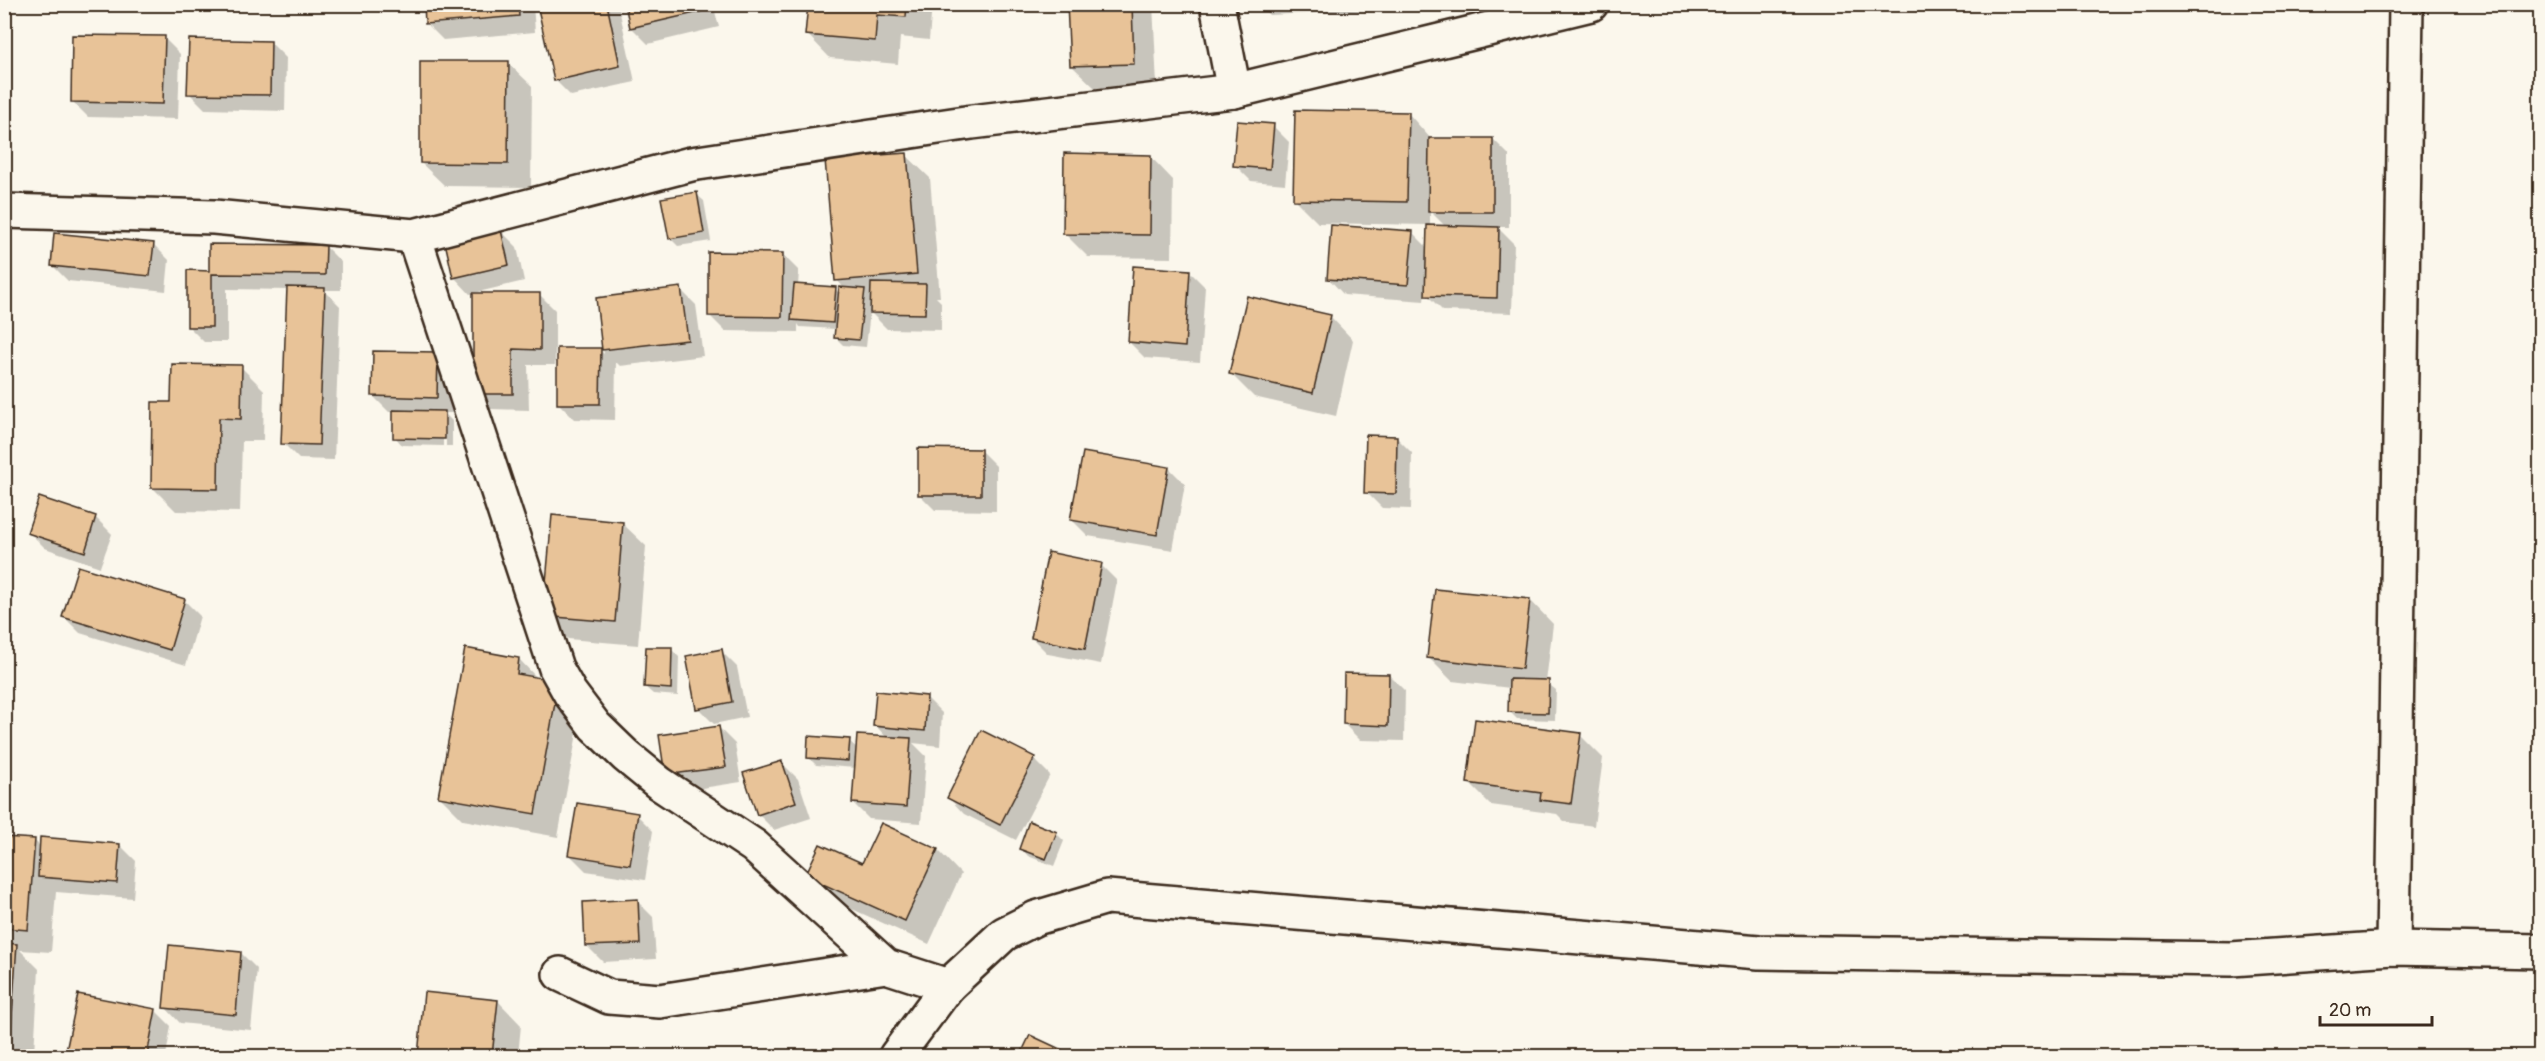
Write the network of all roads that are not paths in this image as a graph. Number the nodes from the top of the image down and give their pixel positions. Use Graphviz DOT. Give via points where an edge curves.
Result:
graph roads {
  1 [pos="1217,4"];
  2 [pos="1591,4"];
  3 [pos="2406,4"];
  4 [pos="1234,91"];
  5 [pos="4,211"];
  6 [pos="414,236"];
  7 [pos="2393,948"];
  8 [pos="2541,951"];
  9 [pos="885,966"];
  10 [pos="560,974"];
  11 [pos="948,986"];
  12 [pos="896,1056"];
  1 -- 4 [label="street"];
  2 -- 4 [label="street"];
  3 -- 7 [label="street"];
  4 -- 6 [label="street" via="972,122 691,164"];
  5 -- 6 [label="street" via="214,217"];
  6 -- 9 [label="street" via="556,668 570,693 595,726 626,756 659,783 754,846"];
  7 -- 8 [label="street"];
  7 -- 11 [label="street" via="2231,959 1760,952 1107,897 1036,918 1004,934"];
  9 -- 10 [label="street" via="660,1001 609,997"];
  9 -- 11 [label="street"];
  11 -- 12 [label="street"];
}
